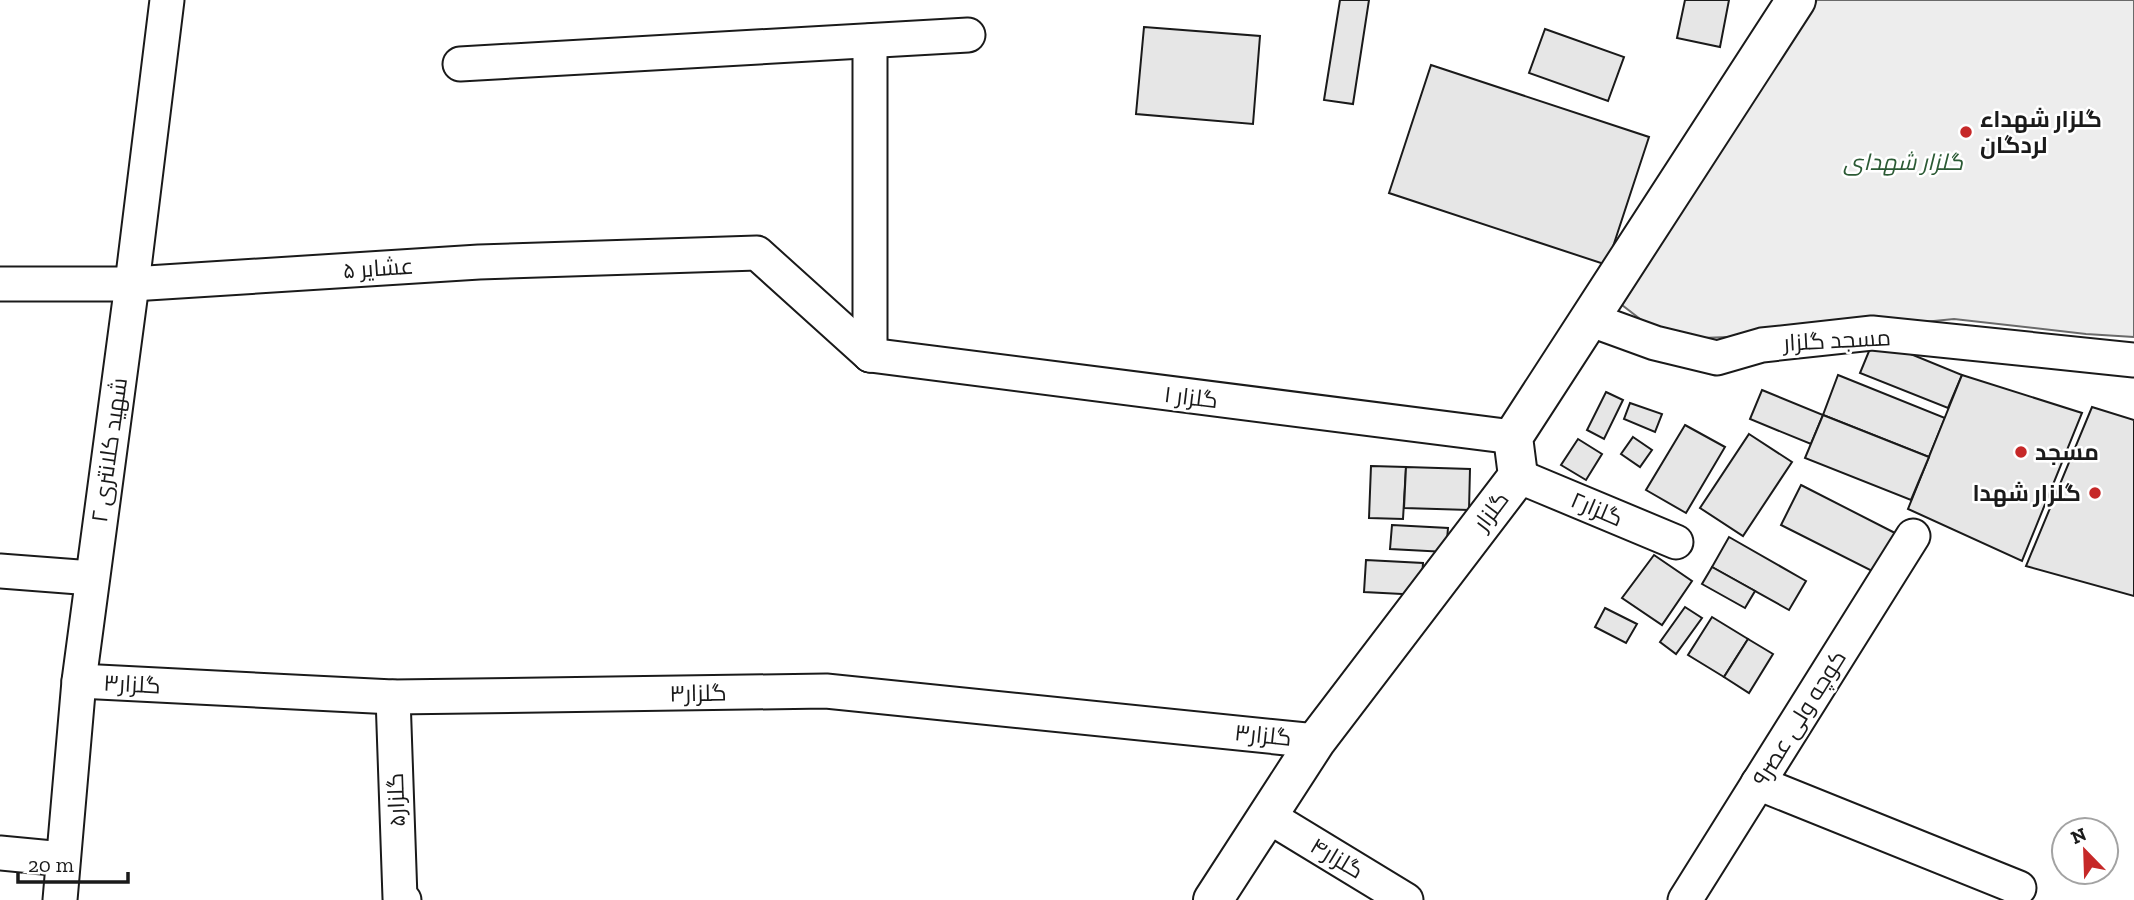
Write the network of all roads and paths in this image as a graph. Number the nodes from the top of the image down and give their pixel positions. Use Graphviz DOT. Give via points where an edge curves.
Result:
graph roads {
  1 [pos="167,0"];
  2 [pos="1796,0"];
  3 [pos="968,35"];
  4 [pos="870,41"];
  5 [pos="460,64"];
  6 [pos="0,284"];
  7 [pos="132,284"];
  8 [pos="1590,319"];
  9 [pos="870,355"];
  10 [pos="2134,360"];
  11 [pos="1513,437"];
  12 [pos="1518,476"];
  13 [pos="1913,536"];
  14 [pos="1676,542"];
  15 [pos="0,572"];
  16 [pos="92,578"];
  17 [pos="79,681"];
  18 [pos="393,697"];
  19 [pos="1316,741"];
  20 [pos="1758,783"];
  21 [pos="1268,816"];
  22 [pos="0,853"];
  23 [pos="63,859"];
  24 [pos="2019,888"];
  25 [pos="60,900"];
  26 [pos="404,900"];
  27 [pos="1213,900"];
  28 [pos="1406,900"];
  29 [pos="1685,900"];
  1 -- 7 [label="street, شهید کلانتری ۲"];
  2 -- 8 [label="street"];
  3 -- 4 [label="street"];
  4 -- 5 [label="street"];
  4 -- 9 [label="street"];
  6 -- 7 [label="street, عشایر ۵"];
  7 -- 9 [label="street, عشایر ۵" via="479,262 757,253"];
  7 -- 16 [label="street, شهید کلانتری ۲"];
  8 -- 10 [label="street, مسجد گلزار" via="1717,358 1762,345 1872,333"];
  8 -- 11 [label="street"];
  9 -- 11 [label="street, گلزار ۱"];
  11 -- 12 [label="street, گلزار"];
  12 -- 14 [label="street, گلزار۲"];
  12 -- 19 [label="street, گلزار"];
  13 -- 20 [label="street, کوچه ولی عصر۹"];
  15 -- 16 [label="street"];
  16 -- 17 [label="street, شهید کلانتری ۲"];
  17 -- 18 [label="street, گلزار۳"];
  17 -- 23 [label="street, شهید کلانتری ۲"];
  18 -- 19 [label="street, گلزار۳" via="826,691"];
  18 -- 26 [label="street, گلزار۵" via="400,898"];
  19 -- 21 [label="street, گلزار"];
  20 -- 24 [label="street"];
  20 -- 29 [label="street, کوچه ولی عصر۹"];
  21 -- 27 [label="street, گلزار"];
  21 -- 28 [label="street, گلزار۴"];
  22 -- 23 [label="street"];
  23 -- 25 [label="street, شهید کلانتری ۲"];
}
